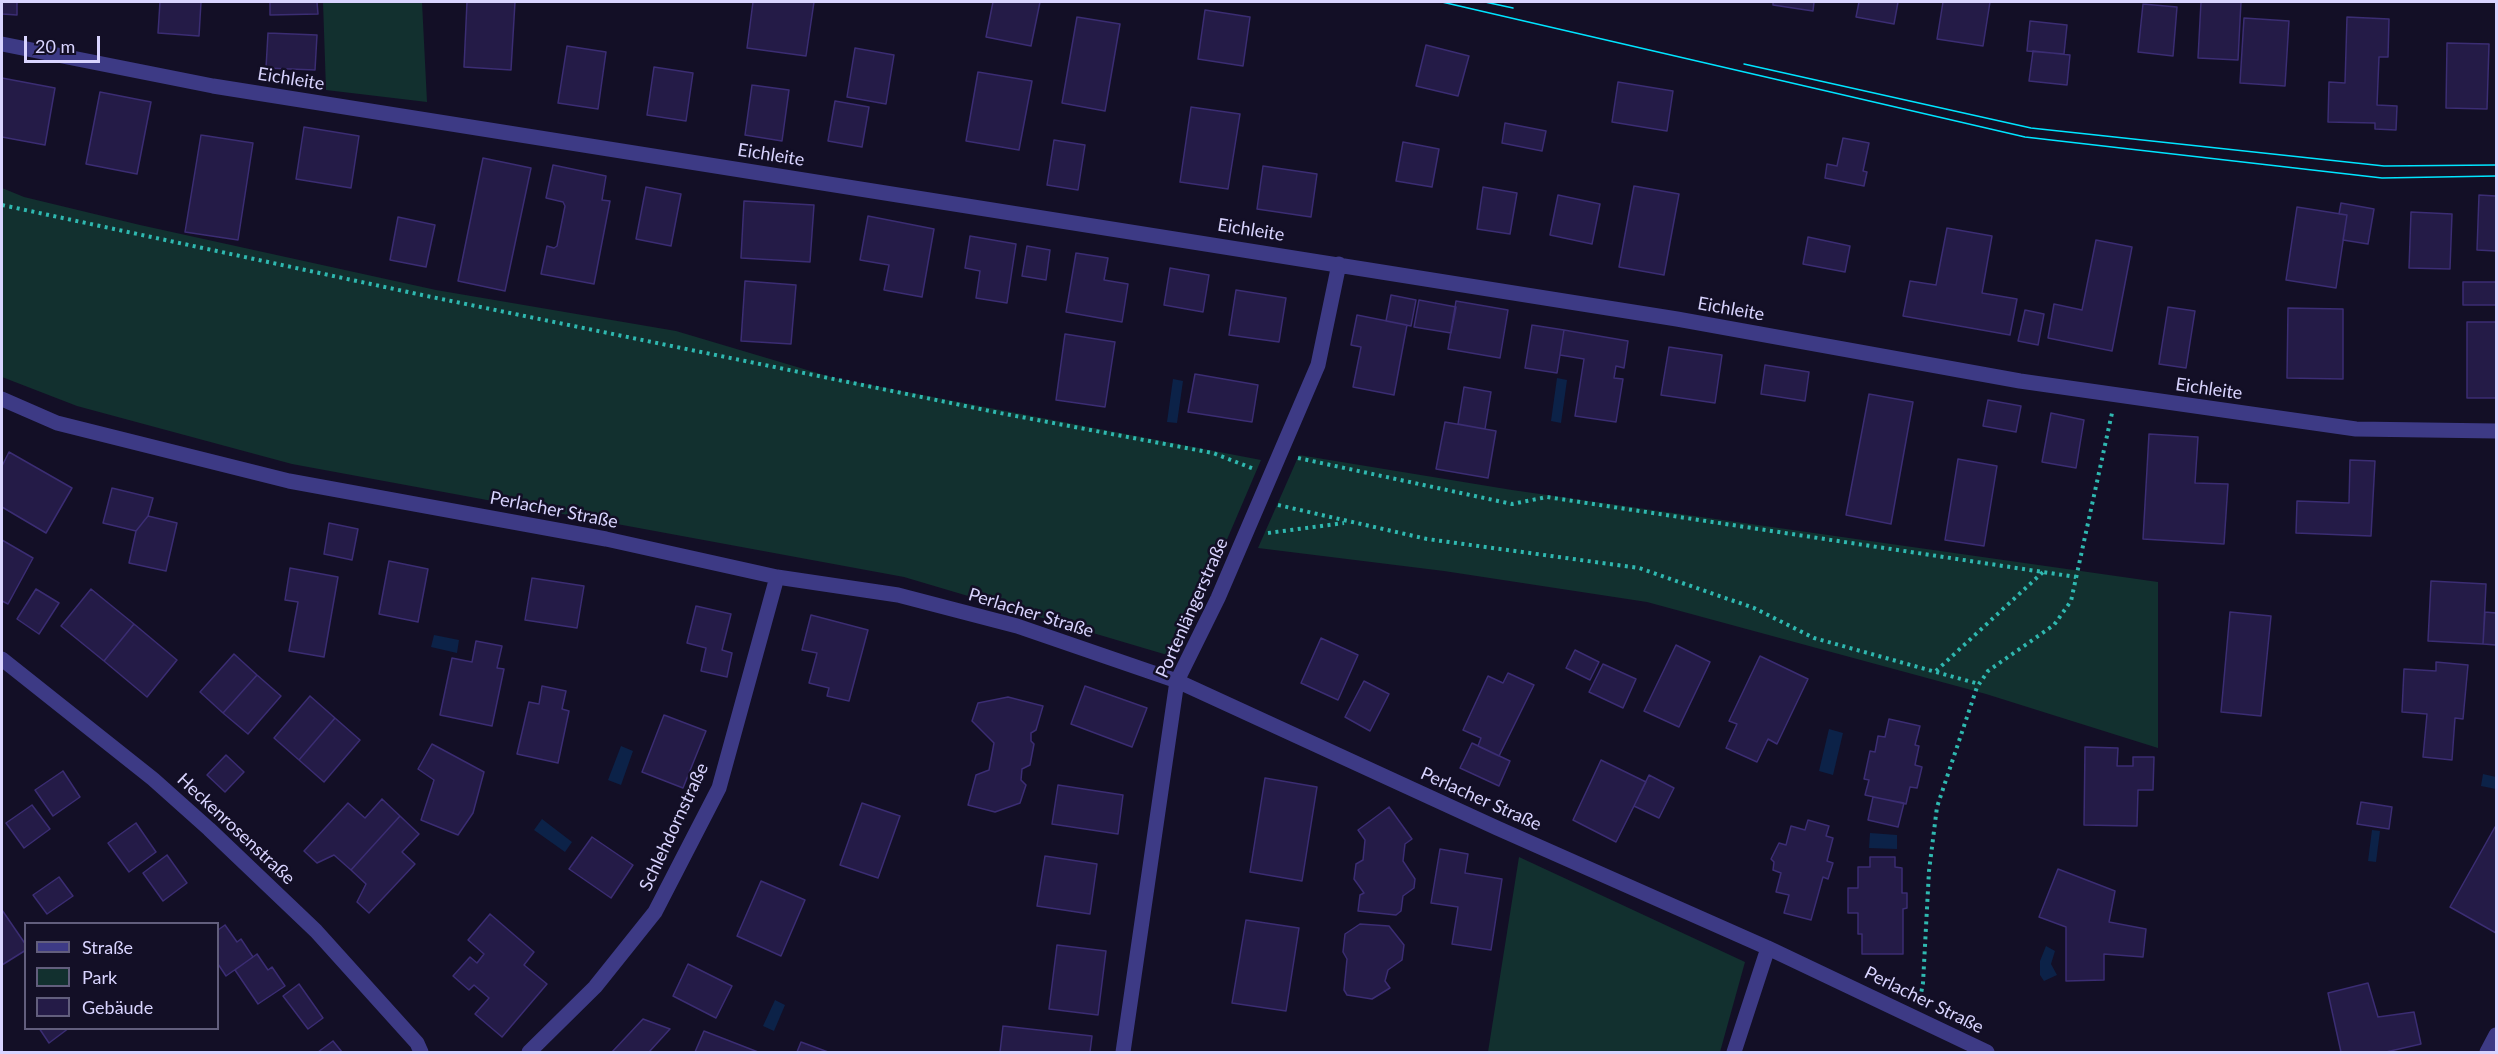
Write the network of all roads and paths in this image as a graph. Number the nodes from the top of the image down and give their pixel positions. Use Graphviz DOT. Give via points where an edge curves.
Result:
graph roads {
  1 [pos="2,44"];
  2 [pos="2,205"];
  3 [pos="1339,264"];
  4 [pos="2116,395"];
  5 [pos="2,399"];
  6 [pos="2496,430"];
  7 [pos="1280,454"];
  8 [pos="1271,475"];
  9 [pos="1260,500"];
  10 [pos="1348,523"];
  11 [pos="1244,538"];
  12 [pos="2043,572"];
  13 [pos="777,577"];
  14 [pos="2076,577"];
  15 [pos="2,659"];
  16 [pos="1936,672"];
  17 [pos="1177,681"];
  18 [pos="1979,684"];
  19 [pos="1768,948"];
  20 [pos="1915,1017"];
  21 [pos="2496,1035"];
  22 [pos="421,1053"];
  23 [pos="529,1053"];
  24 [pos="1123,1053"];
  25 [pos="1734,1053"];
  26 [pos="1987,1053"];
  27 [pos="2487,1053"];
  1 -- 3 [label="street, Eichleite" via="225,88"];
  2 -- 8 [label="path" via="445,300 1213,453"];
  3 -- 4 [label="street, Eichleite"];
  3 -- 7 [label="street, Portenlängerstraße" via="1318,365"];
  4 -- 6 [label="street, Eichleite" via="2356,429"];
  4 -- 14 [label="path"];
  5 -- 13 [label="street, Perlacher Straße" via="57,423 289,481 606,539"];
  7 -- 8 [label="street, Portenlängerstraße"];
  7 -- 12 [label="path" via="1512,504 1547,497"];
  8 -- 9 [label="street, Portenlängerstraße"];
  9 -- 10 [label="path"];
  9 -- 11 [label="street, Portenlängerstraße"];
  10 -- 11 [label="path"];
  10 -- 16 [label="path" via="1427,539 1640,568 1754,608 1814,638"];
  11 -- 17 [label="street, Portenlängerstraße"];
  12 -- 14 [label="path"];
  12 -- 16 [label="path"];
  13 -- 17 [label="street, Perlacher Straße" via="898,595 1017,626"];
  13 -- 23 [label="street, Schlehdornstraße" via="719,788 655,912 595,987"];
  14 -- 18 [label="path" via="2071,601 2054,625 1989,671"];
  15 -- 22 [label="street, Heckenrosenstraße" via="209,829 316,931 417,1043"];
  16 -- 18 [label="path"];
  17 -- 19 [label="street, Perlacher Straße"];
  17 -- 24 [label="street, Portenlängerstraße"];
  18 -- 20 [label="path" via="1937,807 1923,983"];
  19 -- 20 [label="street, Perlacher Straße"];
  19 -- 25 [label="street"];
  20 -- 26 [label="street, Perlacher Straße"];
  21 -- 27 [label="street"];
}
